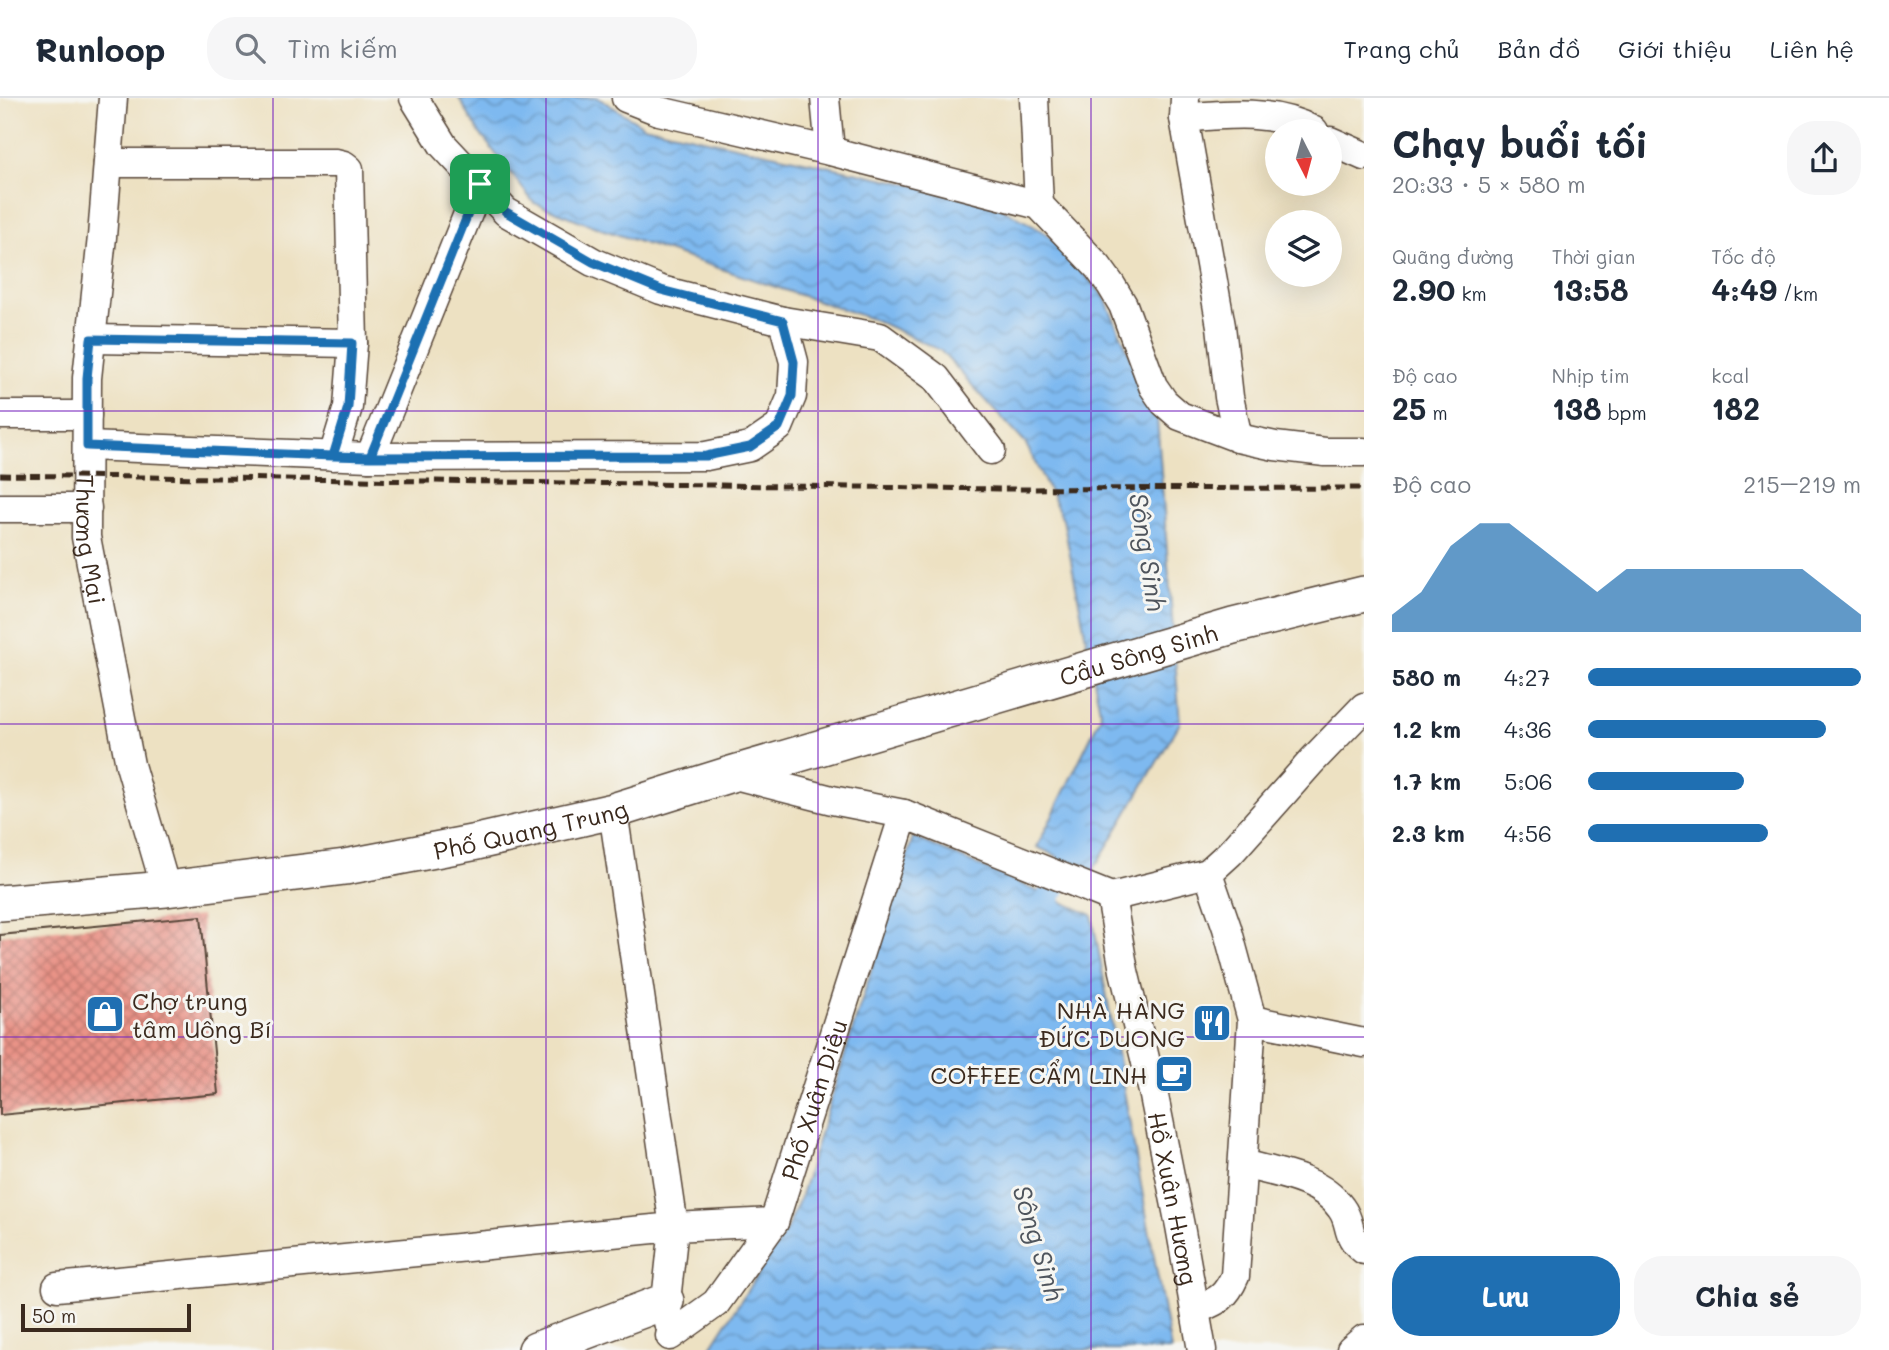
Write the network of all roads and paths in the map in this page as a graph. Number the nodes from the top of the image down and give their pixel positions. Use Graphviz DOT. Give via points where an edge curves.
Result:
graph roads {
  1 [pos="113,98"];
  2 [pos="414,98"];
  3 [pos="626,98"];
  4 [pos="825,98"];
  5 [pos="1034,98"];
  6 [pos="1185,108"];
  7 [pos="1306,117"];
  8 [pos="1342,146"];
  9 [pos="830,151"];
  10 [pos="1364,156"];
  11 [pos="108,163"];
  12 [pos="480,184"];
  13 [pos="1039,205"];
  14 [pos="783,321"];
  15 [pos="91,339"];
  16 [pos="352,343"];
  17 [pos="0,415"];
  18 [pos="87,415"];
  19 [pos="1238,438"];
  20 [pos="87,446"];
  21 [pos="991,450"];
  22 [pos="1364,452"];
  23 [pos="333,456"];
  24 [pos="370,457"];
  25 [pos="0,508"];
  26 [pos="87,508"];
  27 [pos="1364,594"];
  28 [pos="1044,681"];
  29 [pos="1364,707"];
  30 [pos="731,774"];
  31 [pos="613,811"];
  32 [pos="904,814"];
  33 [pos="1208,873"];
  34 [pos="166,889"];
  35 [pos="1111,897"];
  36 [pos="0,903"];
  37 [pos="1252,1020"];
  38 [pos="1364,1043"];
  39 [pos="1243,1164"];
  40 [pos="774,1222"];
  41 [pos="674,1227"];
  42 [pos="1364,1250"];
  43 [pos="57,1287"];
  44 [pos="666,1301"];
  45 [pos="716,1303"];
  46 [pos="1195,1310"];
  47 [pos="1364,1339"];
  48 [pos="670,1343"];
  49 [pos="537,1350"];
  50 [pos="1202,1350"];
  51 [pos="1351,1350"];
  1 -- 11 [label="street, Thương Mại"];
  2 -- 12 [label="street" via="443,145"];
  3 -- 9 [label="street" via="659,111"];
  4 -- 9 [label="street"];
  5 -- 13 [label="street"];
  6 -- 7 [label="street" via="1221,115"];
  6 -- 19 [label="street"];
  8 -- 10 [label="street"];
  9 -- 13 [label="street"];
  11 -- 15 [label="street, Thương Mại"];
  11 -- 16 [label="street" via="344,165 351,176"];
  12 -- 14 [label="street" via="506,212 593,262 661,290"];
  12 -- 24 [label="street"];
  13 -- 19 [label="street" via="1111,285 1164,402 1180,416"];
  14 -- 21 [label="street" via="880,337 936,378"];
  14 -- 24 [label="street" via="794,362 792,396 779,427 750,447 706,456"];
  15 -- 16 [label="street"];
  15 -- 18 [label="street, Thương Mại"];
  16 -- 23 [label="street" via="348,407"];
  17 -- 18 [label="street"];
  18 -- 20 [label="street, Thương Mại"];
  19 -- 22 [label="street" via="1325,452"];
  20 -- 23 [label="street"];
  20 -- 26 [label="street, Thương Mại"];
  23 -- 24 [label="street"];
  25 -- 26 [label="street"];
  26 -- 34 [label="street, Thương Mại" via="86,537 130,765"];
  27 -- 28 [label="main road, Cầu Sông Sinh"];
  28 -- 30 [label="main road, Phố Quang Trung"];
  29 -- 33 [label="street"];
  30 -- 31 [label="main road, Phố Quang Trung"];
  30 -- 32 [label="street"];
  31 -- 34 [label="main road, Phố Quang Trung" via="345,867"];
  31 -- 41 [label="street"];
  32 -- 35 [label="street"];
  32 -- 40 [label="street, Phố Xuân Diệu"];
  33 -- 35 [label="street"];
  33 -- 37 [label="street"];
  34 -- 36 [label="main road, Phố Quang Trung"];
  35 -- 46 [label="street, Hồ Xuân Hương"];
  37 -- 38 [label="street"];
  37 -- 39 [label="street"];
  39 -- 42 [label="street" via="1298,1179 1329,1194 1343,1210 1354,1243"];
  39 -- 46 [label="street" via="1235,1276 1221,1300"];
  40 -- 41 [label="street"];
  40 -- 45 [label="street, Phố Xuân Diệu"];
  41 -- 43 [label="street"];
  41 -- 44 [label="street"];
  44 -- 45 [label="street"];
  44 -- 48 [label="street"];
  44 -- 49 [label="main road"];
  45 -- 48 [label="street, Phố Xuân Diệu"];
  46 -- 50 [label="street, Hồ Xuân Hương"];
  47 -- 51 [label="street"];
}
